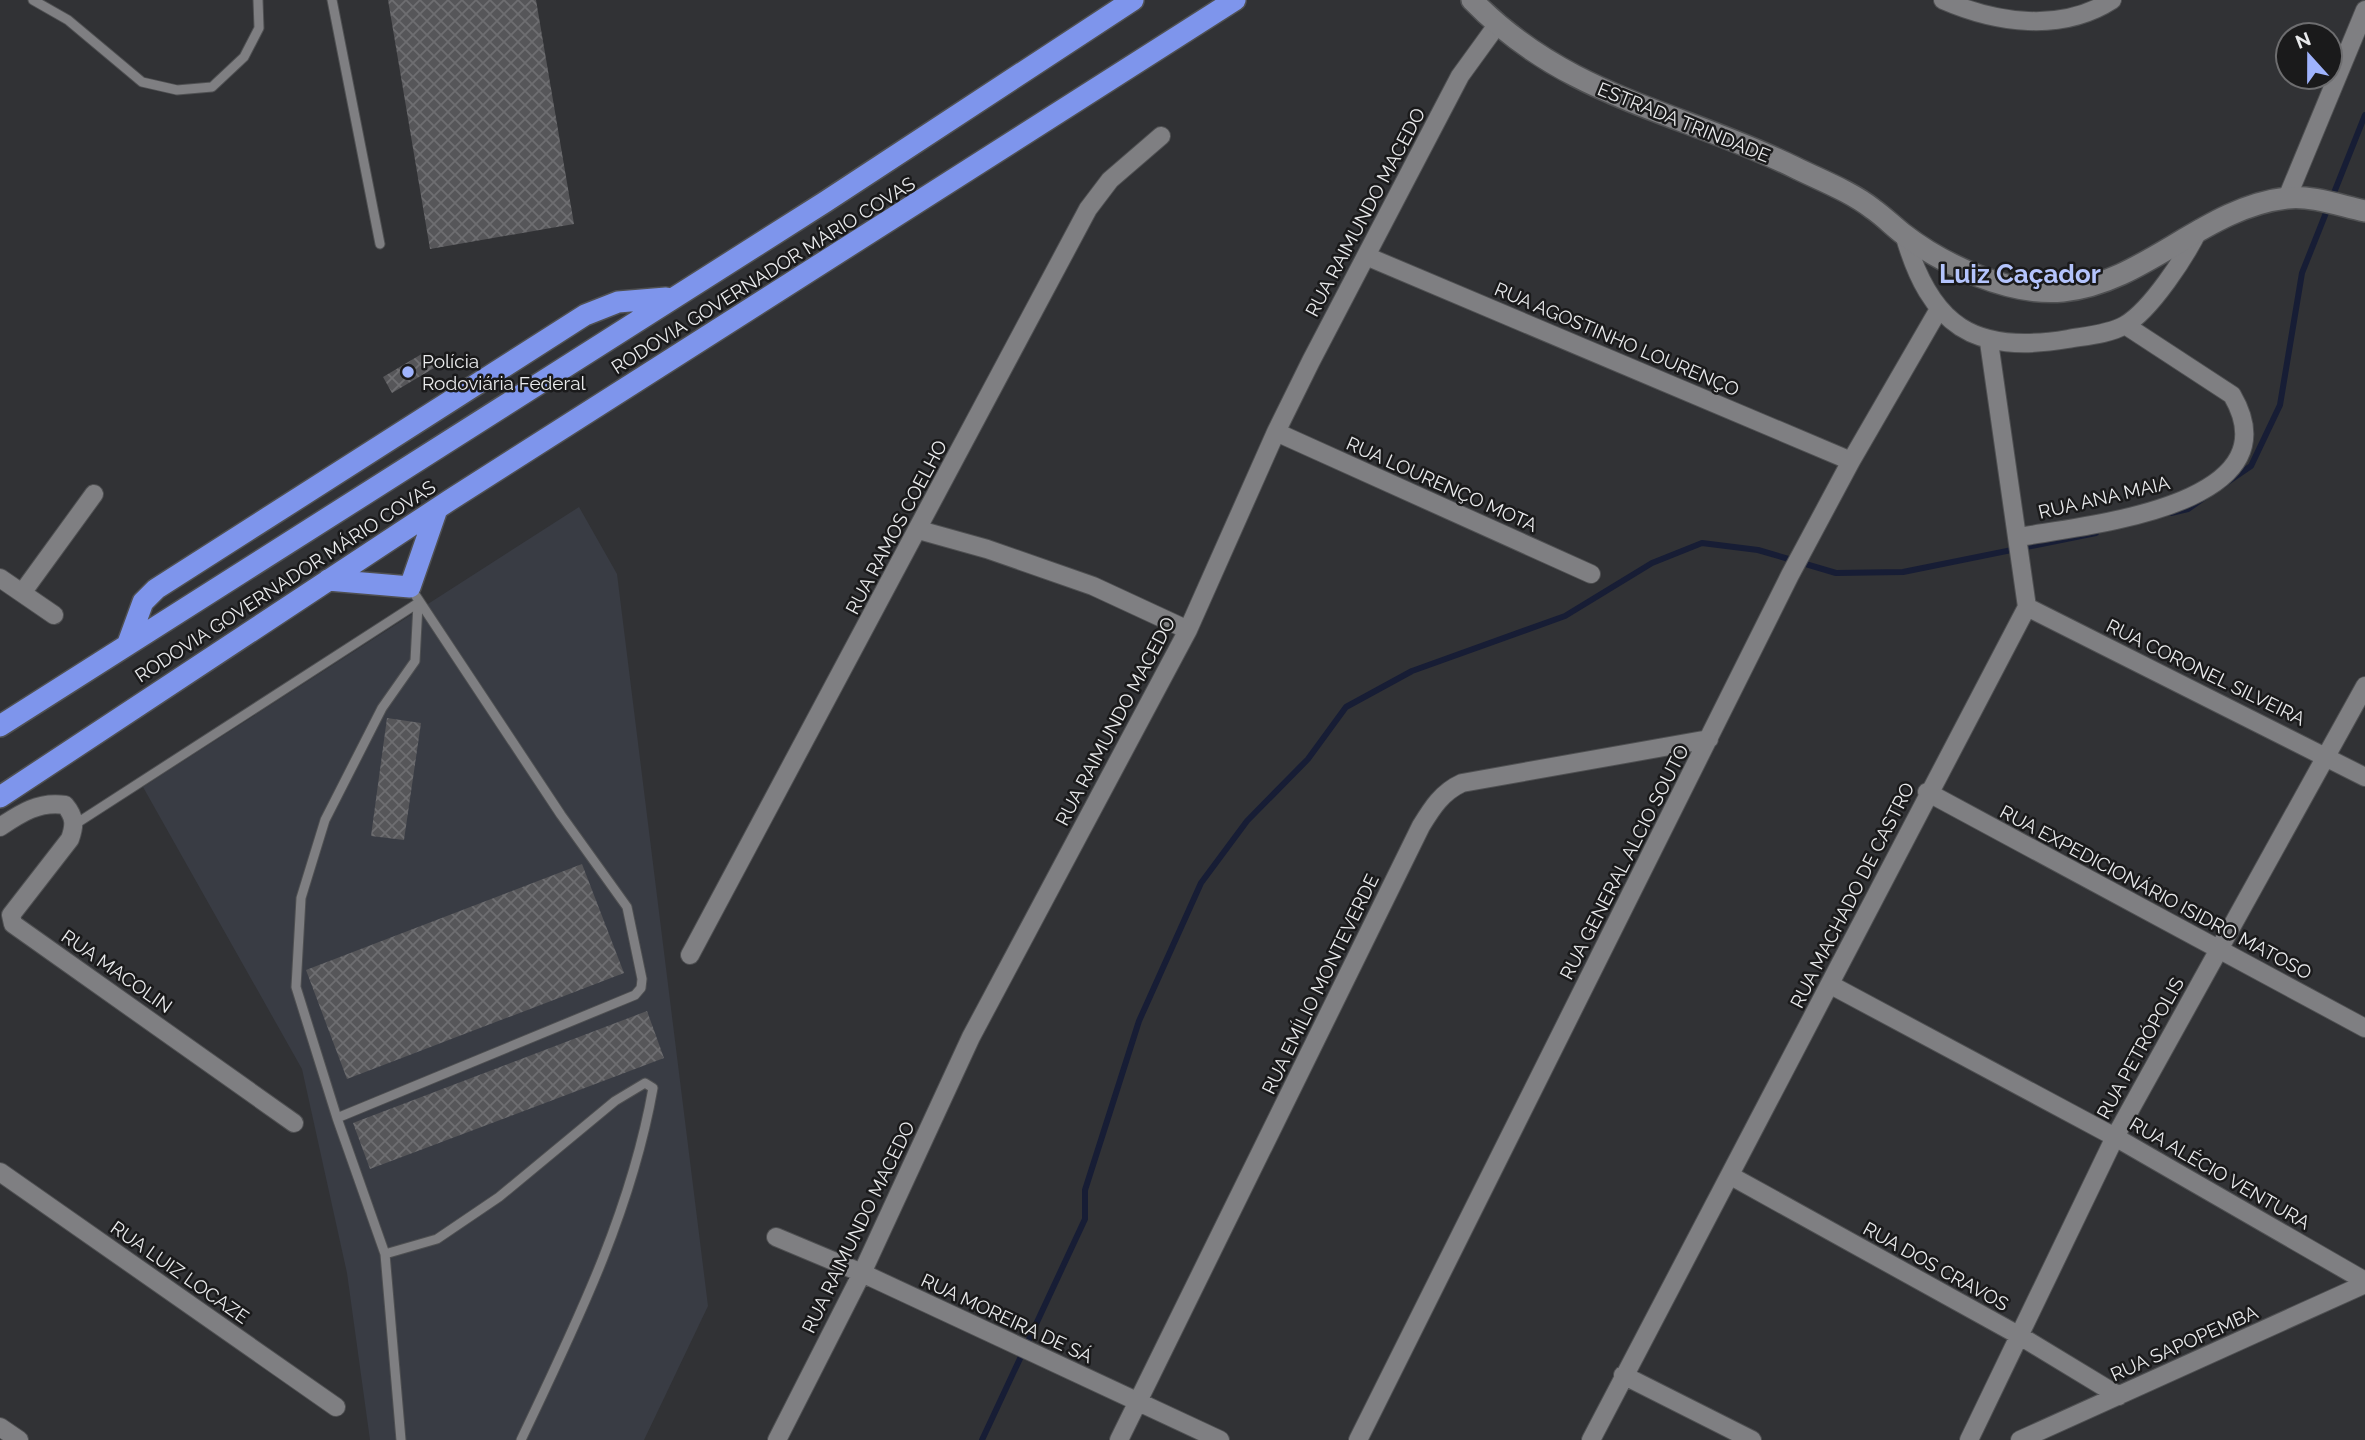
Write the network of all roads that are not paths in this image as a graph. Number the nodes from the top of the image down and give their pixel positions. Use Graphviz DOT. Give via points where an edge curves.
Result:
graph roads {
  1 [pos="33,0"];
  2 [pos="258,0"];
  3 [pos="332,0"];
  4 [pos="1133,0"];
  5 [pos="1235,0"];
  6 [pos="1472,0"];
  7 [pos="1942,0"];
  8 [pos="2112,0"];
  9 [pos="2365,10"];
  10 [pos="1497,25"];
  11 [pos="1161,136"];
  12 [pos="2287,198"];
  13 [pos="2365,211"];
  14 [pos="2199,229"];
  15 [pos="1904,234"];
  16 [pos="380,244"];
  17 [pos="1366,256"];
  18 [pos="671,297"];
  19 [pos="1939,309"];
  20 [pos="2125,325"];
  21 [pos="1990,342"];
  22 [pos="1276,432"];
  23 [pos="1851,461"];
  24 [pos="94,494"];
  25 [pos="437,509"];
  26 [pos="919,530"];
  27 [pos="2020,547"];
  28 [pos="1591,574"];
  29 [pos="0,578"];
  30 [pos="328,580"];
  31 [pos="22,593"];
  32 [pos="414,595"];
  33 [pos="2027,607"];
  34 [pos="54,615"];
  35 [pos="1188,630"];
  36 [pos="128,643"];
  37 [pos="2365,686"];
  38 [pos="0,726"];
  39 [pos="1709,739"];
  40 [pos="2328,756"];
  41 [pos="2365,777"];
  42 [pos="1927,792"];
  43 [pos="0,797"];
  44 [pos="74,825"];
  45 [pos="0,827"];
  46 [pos="2219,950"];
  47 [pos="690,955"];
  48 [pos="1831,985"];
  49 [pos="2365,1028"];
  50 [pos="337,1118"];
  51 [pos="294,1124"];
  52 [pos="2115,1137"];
  53 [pos="0,1172"];
  54 [pos="1731,1176"];
  55 [pos="776,1237"];
  56 [pos="386,1254"];
  57 [pos="862,1273"];
  58 [pos="2365,1282"];
  59 [pos="2020,1336"];
  60 [pos="1623,1375"];
  61 [pos="2119,1396"];
  62 [pos="1138,1403"];
  63 [pos="336,1407"];
  64 [pos="0,1427"];
  65 [pos="19,1440"];
  66 [pos="401,1440"];
  67 [pos="521,1440"];
  68 [pos="777,1440"];
  69 [pos="1119,1440"];
  70 [pos="1220,1440"];
  71 [pos="1357,1440"];
  72 [pos="1591,1440"];
  73 [pos="1752,1440"];
  74 [pos="1969,1440"];
  75 [pos="2021,1440"];
  1 -- 2 [label="lane" via="68,20 142,82 177,90 212,87 244,57 259,29"];
  3 -- 16 [label="lane"];
  4 -- 18 [label="highway, RODOVIA GOVERNADOR MÁRIO COVAS"];
  5 -- 25 [label="highway, RODOVIA GOVERNADOR MÁRIO COVAS"];
  6 -- 10 [label="street, ESTRADA TRINDADE"];
  7 -- 8 [label="street" via="1972,13 2045,23 2072,18"];
  9 -- 12 [label="street"];
  10 -- 15 [label="street, ESTRADA TRINDADE" via="1579,80 1788,164 1856,198"];
  10 -- 17 [label="street, RUA RAIMUNDO MACEDO" via="1460,76"];
  11 -- 26 [label="street, RUA RAMOS COELHO" via="1110,180 1088,209"];
  12 -- 13 [label="street, ESTRADA TRINDADE"];
  12 -- 14 [label="street, ESTRADA TRINDADE"];
  14 -- 15 [label="street, ESTRADA TRINDADE" via="2125,274 2067,290 2038,292 1973,273"];
  14 -- 20 [label="street" via="2184,261"];
  15 -- 19 [label="street" via="1914,271"];
  17 -- 22 [label="street, RUA RAIMUNDO MACEDO"];
  17 -- 23 [label="street, RUA AGOSTINHO LOURENÇO"];
  18 -- 36 [label="highway, RODOVIA GOVERNADOR MÁRIO COVAS"];
  18 -- 36 [label="highway" via="618,302 585,316 338,472 156,589 143,602"];
  19 -- 21 [label="street"];
  19 -- 23 [label="street, RUA GENERAL ALCIO SOUTO"];
  20 -- 21 [label="street" via="2040,344"];
  20 -- 27 [label="street, RUA ANA MAIA" via="2232,395 2246,432 2241,458 2207,489 2172,505"];
  21 -- 27 [label="street"];
  22 -- 28 [label="street, RUA LOURENÇO MOTA"];
  22 -- 35 [label="street, RUA RAIMUNDO MACEDO"];
  23 -- 39 [label="street, RUA GENERAL ALCIO SOUTO"];
  24 -- 31 [label="street"];
  25 -- 30 [label="highway, RODOVIA GOVERNADOR MÁRIO COVAS"];
  25 -- 32 [label="highway"];
  26 -- 35 [label="street" via="1093,586"];
  26 -- 47 [label="street, RUA RAMOS COELHO"];
  27 -- 33 [label="street"];
  29 -- 31 [label="street"];
  30 -- 32 [label="highway"];
  30 -- 43 [label="highway, RODOVIA GOVERNADOR MÁRIO COVAS"];
  31 -- 34 [label="street"];
  32 -- 44 [label="lane, RUA MACOLIN"];
  32 -- 50 [label="lane" via="415,661 382,708 325,820 301,898 296,987"];
  32 -- 50 [label="lane" via="627,907 641,988 635,995"];
  33 -- 40 [label="street, RUA CORONEL SILVEIRA"];
  33 -- 42 [label="street, RUA MACHADO DE CASTRO"];
  35 -- 57 [label="street, RUA RAIMUNDO MACEDO" via="971,1037"];
  36 -- 38 [label="highway, RODOVIA GOVERNADOR MÁRIO COVAS"];
  37 -- 40 [label="street, RUA PETRÓPOLIS"];
  39 -- 62 [label="street, RUA EMÍLIO MONTEVERDE" via="1462,783 1436,802"];
  39 -- 71 [label="street, RUA GENERAL ALCIO SOUTO"];
  40 -- 41 [label="street, RUA CORONEL SILVEIRA"];
  40 -- 46 [label="street, RUA PETRÓPOLIS"];
  42 -- 46 [label="street, RUA EXPEDICIONÁRIO ISIDRO MATOSO"];
  42 -- 48 [label="street, RUA MACHADO DE CASTRO"];
  44 -- 45 [label="street" via="65,805 48,802"];
  44 -- 51 [label="street, RUA MACOLIN" via="70,839 11,915 13,923"];
  46 -- 49 [label="street, RUA EXPEDICIONÁRIO ISIDRO MATOSO"];
  46 -- 52 [label="street, RUA PETRÓPOLIS"];
  48 -- 52 [label="street, RUA ALÉCIO VENTURA"];
  48 -- 54 [label="street, RUA MACHADO DE CASTRO"];
  50 -- 56 [label="lane"];
  52 -- 58 [label="street, RUA ALÉCIO VENTURA"];
  52 -- 59 [label="street, RUA PETRÓPOLIS"];
  53 -- 63 [label="street, RUA LUIZ LOCAZE"];
  54 -- 59 [label="street, RUA DOS CRAVOS"];
  54 -- 60 [label="street, RUA MACHADO DE CASTRO"];
  55 -- 57 [label="street, RUA MOREIRA DE SÁ"];
  56 -- 66 [label="lane"];
  56 -- 67 [label="lane" via="437,1239 499,1197 615,1101 645,1083 653,1088 644,1142 597,1280"];
  57 -- 62 [label="street, RUA MOREIRA DE SÁ"];
  57 -- 68 [label="street, RUA RAIMUNDO MACEDO"];
  58 -- 61 [label="street, RUA SAPOPEMBA"];
  59 -- 61 [label="street, RUA DOS CRAVOS"];
  59 -- 74 [label="street, RUA PETRÓPOLIS"];
  60 -- 72 [label="street, RUA MACHADO DE CASTRO"];
  60 -- 73 [label="street"];
  61 -- 75 [label="street, RUA SAPOPEMBA"];
  62 -- 69 [label="street, RUA EMÍLIO MONTEVERDE"];
  62 -- 70 [label="street, RUA MOREIRA DE SÁ"];
  64 -- 65 [label="street"];
}
